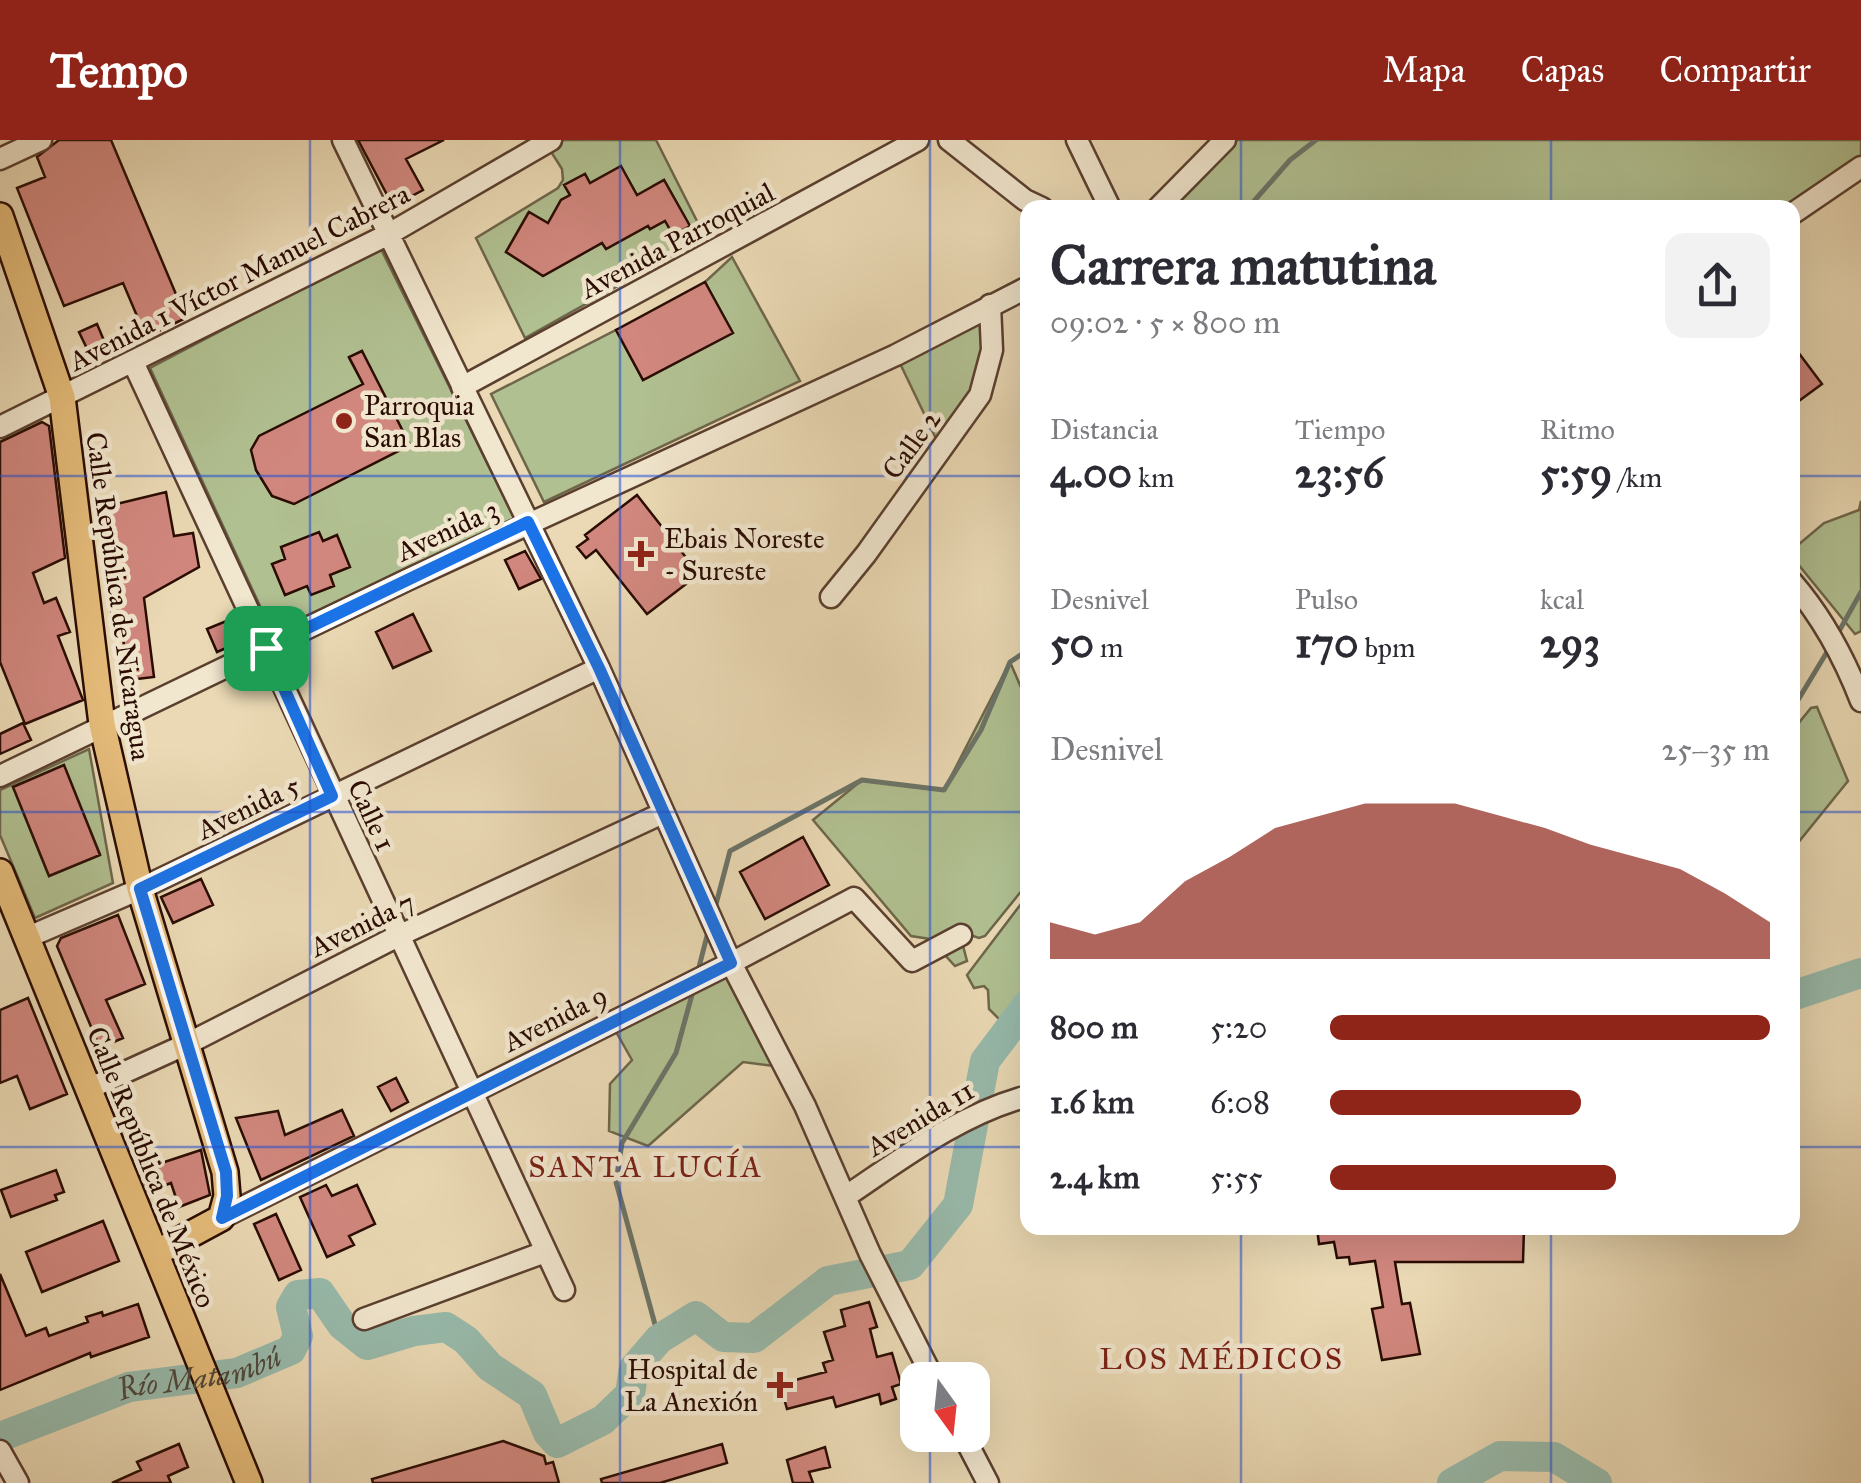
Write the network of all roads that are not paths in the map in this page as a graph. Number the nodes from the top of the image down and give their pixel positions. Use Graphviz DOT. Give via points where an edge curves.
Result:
graph roads {
  1 [pos="41,140"];
  2 [pos="344,140"];
  3 [pos="551,140"];
  4 [pos="918,140"];
  5 [pos="949,140"];
  6 [pos="1077,140"];
  7 [pos="1225,140"];
  8 [pos="0,159"];
  9 [pos="1861,167"];
  10 [pos="1025,200"];
  11 [pos="1106,200"];
  12 [pos="1166,200"];
  13 [pos="1800,209"];
  14 [pos="0,216"];
  15 [pos="389,234"];
  16 [pos="1020,291"];
  17 [pos="990,305"];
  18 [pos="133,362"];
  19 [pos="462,387"];
  20 [pos="62,397"];
  21 [pos="0,427"];
  22 [pos="528,522"];
  23 [pos="1800,592"];
  24 [pos="831,597"];
  25 [pos="266,648"];
  26 [pos="599,668"];
  27 [pos="1861,701"];
  28 [pos="102,724"];
  29 [pos="0,776"];
  30 [pos="332,796"];
  31 [pos="662,812"];
  32 [pos="0,872"];
  33 [pos="140,889"];
  34 [pos="960,935"];
  35 [pos="398,936"];
  36 [pos="26,938"];
  37 [pos="731,963"];
  38 [pos="189,1042"];
  39 [pos="88,1089"];
  40 [pos="472,1094"];
  41 [pos="1020,1098"];
  42 [pos="845,1197"];
  43 [pos="222,1218"];
  44 [pos="544,1252"];
  45 [pos="156,1253"];
  46 [pos="564,1290"];
  47 [pos="364,1320"];
  48 [pos="925,1362"];
  49 [pos="0,1451"];
  50 [pos="972,1452"];
  51 [pos="18,1483"];
  52 [pos="248,1483"];
  53 [pos="988,1483"];
  1 -- 8 [label="street"];
  2 -- 15 [label="street"];
  3 -- 15 [label="street, Avenida 1 Víctor Manuel Cabrera"];
  4 -- 19 [label="street, Avenida Parroquial"];
  5 -- 10 [label="street"];
  6 -- 11 [label="street"];
  7 -- 12 [label="street"];
  9 -- 13 [label="street"];
  14 -- 20 [label="main road, Calle República de Nicaragua"];
  15 -- 18 [label="street, Avenida 1 Víctor Manuel Cabrera"];
  15 -- 19 [label="street"];
  16 -- 17 [label="street, Avenida 3"];
  17 -- 22 [label="street, Avenida 3" via="896,355"];
  17 -- 24 [label="street, Calle 2" via="992,350 980,395"];
  18 -- 20 [label="street, Avenida 1 Víctor Manuel Cabrera"];
  18 -- 25 [label="street, Calle 1"];
  19 -- 22 [label="street"];
  20 -- 21 [label="street, Avenida 1 Víctor Manuel Cabrera"];
  20 -- 28 [label="main road, Calle República de Nicaragua"];
  22 -- 25 [label="street, Avenida 3"];
  22 -- 26 [label="street"];
  23 -- 27 [label="street" via="1847,664"];
  25 -- 28 [label="street, Avenida 3"];
  25 -- 30 [label="street, Calle 1"];
  26 -- 30 [label="street, Avenida 5"];
  26 -- 31 [label="street"];
  28 -- 29 [label="street, Avenida 3"];
  28 -- 33 [label="main road, Calle República de Nicaragua"];
  30 -- 33 [label="street, Avenida 5"];
  30 -- 35 [label="street, Calle 1"];
  31 -- 35 [label="street, Avenida 7"];
  31 -- 37 [label="street"];
  32 -- 36 [label="main road, Calle República de México"];
  33 -- 36 [label="street, Avenida 5"];
  33 -- 38 [label="main road, Calle República de Nicaragua"];
  34 -- 37 [label="street, Avenida 9" via="912,961 854,898"];
  35 -- 38 [label="street, Avenida 7"];
  35 -- 40 [label="street, Calle 1"];
  36 -- 39 [label="main road, Calle República de México"];
  37 -- 40 [label="street, Avenida 9"];
  37 -- 42 [label="street"];
  38 -- 39 [label="street, Avenida 7"];
  38 -- 43 [label="main road, Calle República de Nicaragua" via="226,1172"];
  39 -- 45 [label="main road, Calle República de México"];
  40 -- 43 [label="street, Avenida 9"];
  40 -- 44 [label="street, Calle 1"];
  41 -- 42 [label="street, Avenida 11" via="994,1104"];
  42 -- 48 [label="street"];
  43 -- 45 [label="main road, Avenida 9"];
  44 -- 46 [label="street, Calle 1"];
  44 -- 47 [label="street"];
  45 -- 52 [label="main road, Calle República de México"];
  49 -- 51 [label="street"];
  50 -- 53 [label="street"];
}
